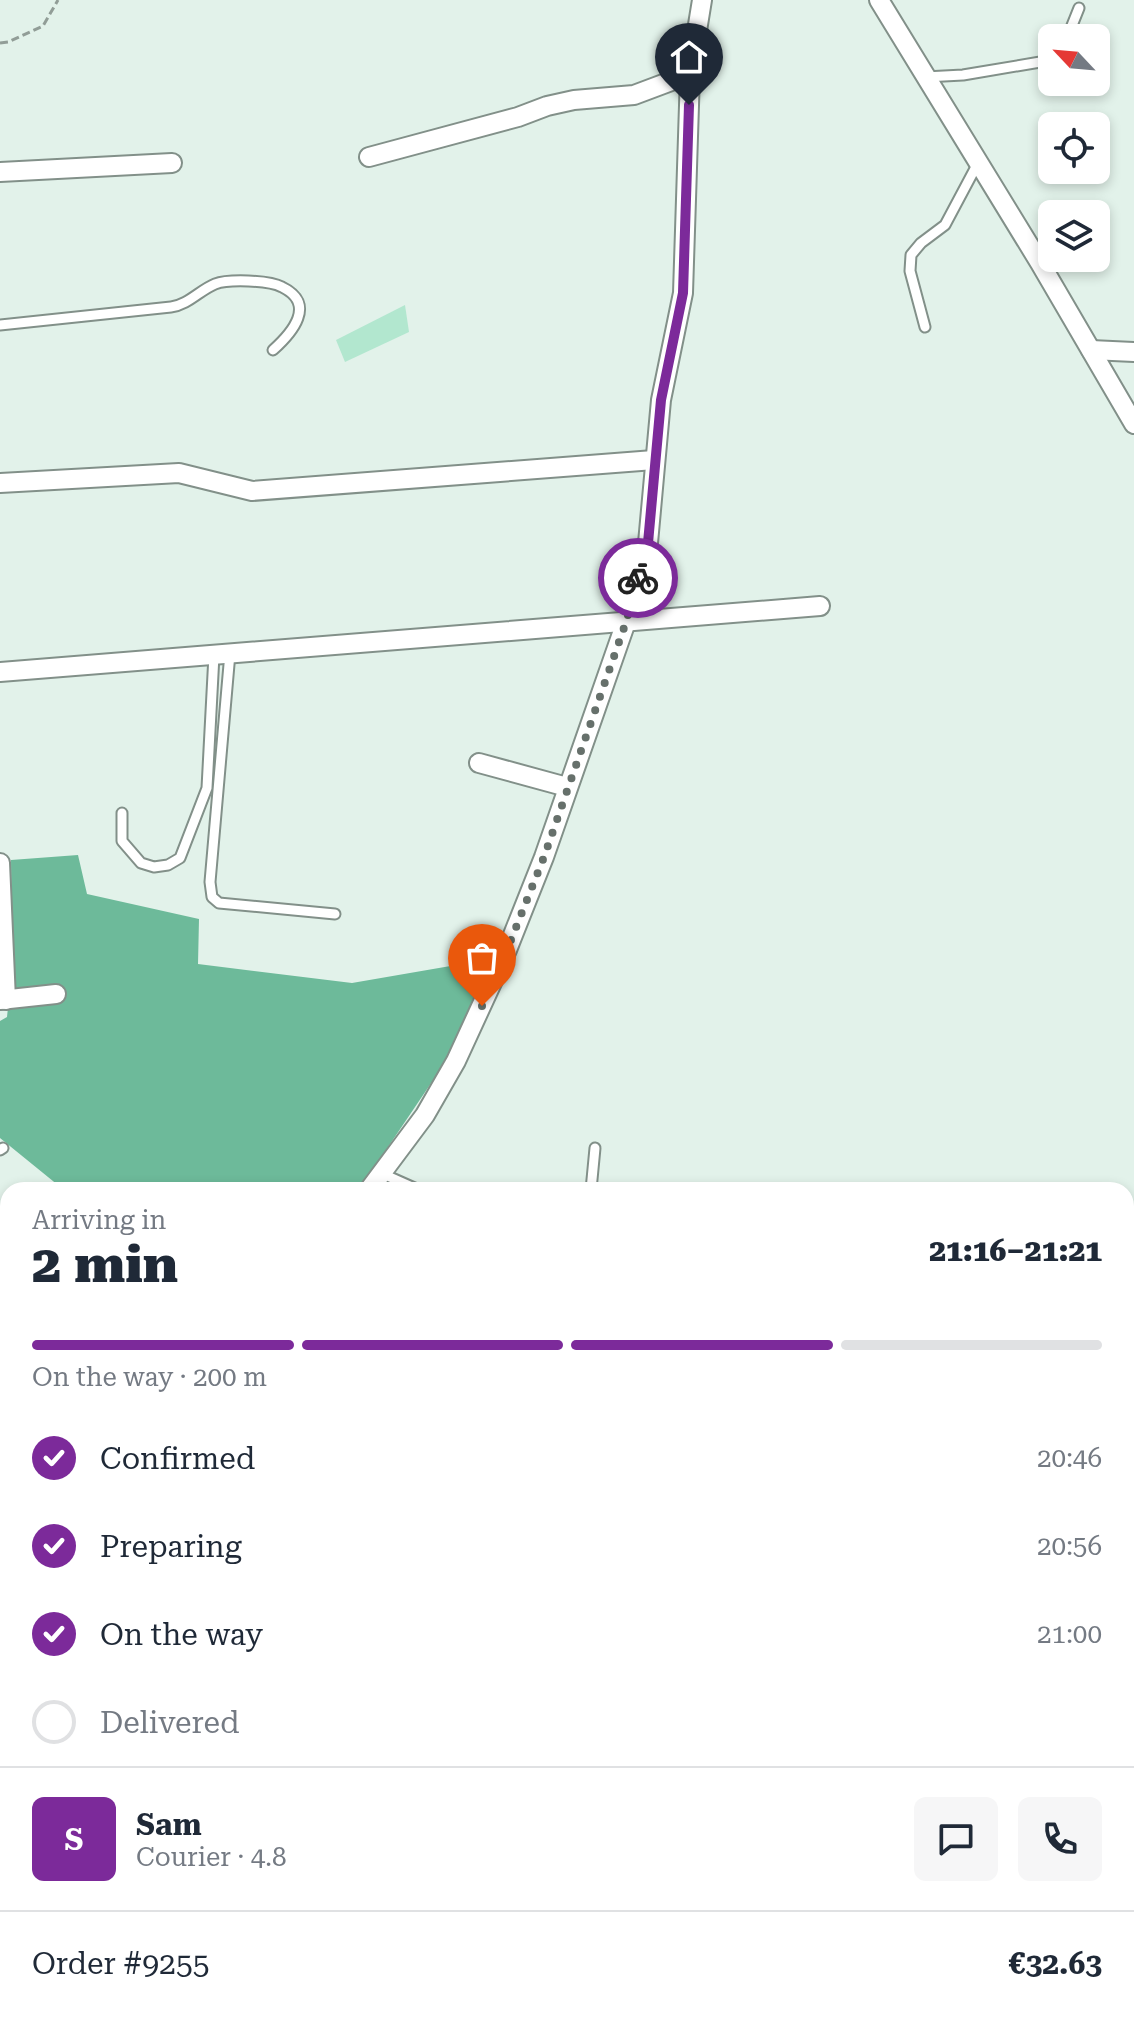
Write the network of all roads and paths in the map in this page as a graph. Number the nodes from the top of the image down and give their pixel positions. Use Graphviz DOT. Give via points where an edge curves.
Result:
graph roads {
  1 [pos="58,0"];
  2 [pos="702,0"];
  3 [pos="879,0"];
  4 [pos="1079,8"];
  5 [pos="1073,24"];
  6 [pos="0,43"];
  7 [pos="1038,62"];
  8 [pos="690,74"];
  9 [pos="925,77"];
  10 [pos="369,157"];
  11 [pos="172,163"];
  12 [pos="978,163"];
  13 [pos="0,172"];
  14 [pos="0,325"];
  15 [pos="925,327"];
  16 [pos="273,350"];
  17 [pos="1091,350"];
  18 [pos="1134,352"];
  19 [pos="1134,424"];
  20 [pos="654,460"];
  21 [pos="0,483"];
  22 [pos="820,606"];
  23 [pos="626,622"];
  24 [pos="222,654"];
  25 [pos="0,672"];
  26 [pos="479,763"];
  27 [pos="567,787"];
  28 [pos="122,813"];
  29 [pos="0,863"];
  30 [pos="335,914"];
  31 [pos="56,994"];
  32 [pos="3,1000"];
  33 [pos="595,1148"];
  34 [pos="383,1174"];
  35 [pos="376,1182"];
  36 [pos="401,1182"];
  37 [pos="592,1182"];
  1 -- 6 [label="path" via="43,26"];
  2 -- 8 [label="street"];
  3 -- 9 [label="street"];
  4 -- 5 [label="lane"];
  7 -- 9 [label="lane"];
  8 -- 10 [label="street" via="634,95 547,106"];
  8 -- 20 [label="street" via="683,293"];
  9 -- 12 [label="street"];
  11 -- 13 [label="street"];
  12 -- 15 [label="lane" via="945,225 911,255 910,271"];
  12 -- 17 [label="street"];
  14 -- 16 [label="lane" via="177,306 216,283 265,282 293,295 300,313 297,325"];
  17 -- 18 [label="street"];
  17 -- 19 [label="street"];
  20 -- 21 [label="street" via="252,491 179,473"];
  20 -- 23 [label="street" via="648,543"];
  22 -- 23 [label="street"];
  23 -- 24 [label="street"];
  23 -- 27 [label="street"];
  24 -- 25 [label="street"];
  24 -- 28 [label="lane" via="207,788 180,858 154,867 141,863 122,841"];
  24 -- 30 [label="lane" via="212,897 219,903"];
  26 -- 27 [label="street"];
  27 -- 34 [label="street" via="507,950 456,1061"];
  29 -- 32 [label="street"];
  31 -- 32 [label="street"];
  33 -- 37 [label="lane"];
  34 -- 35 [label="street"];
  34 -- 36 [label="lane"];
}
